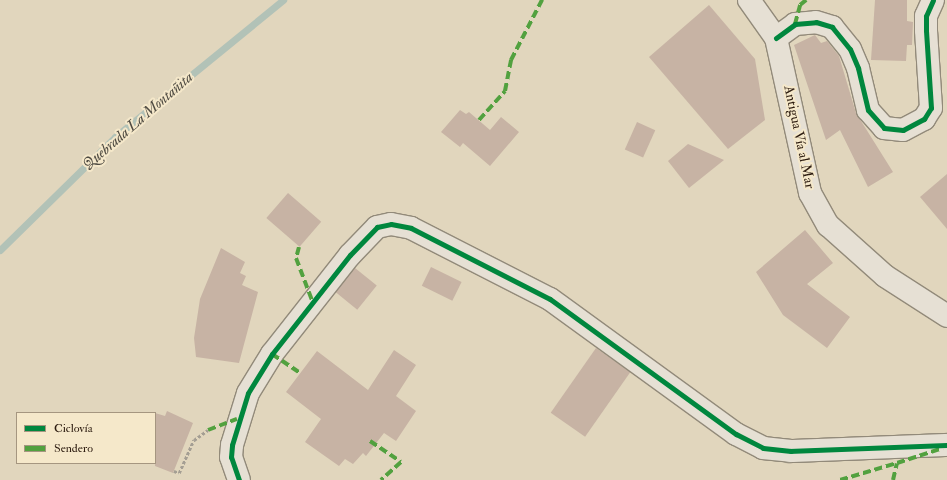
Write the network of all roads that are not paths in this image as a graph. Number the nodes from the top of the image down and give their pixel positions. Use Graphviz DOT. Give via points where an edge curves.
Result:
graph roads {
  1 [pos="749,0"];
  2 [pos="933,0"];
  3 [pos="776,38"];
  4 [pos="947,316"];
  5 [pos="947,445"];
  6 [pos="239,480"];
  1 -- 3 [label="street, Antigua Vía al Mar"];
  2 -- 3 [label="street" via="926,16 931,108 924,119 903,130 884,128 868,110 858,68 850,49 832,27 816,22 795,24"];
  3 -- 4 [label="street, Antigua Vía al Mar" via="810,193 828,224 885,276"];
  5 -- 6 [label="street" via="791,451 763,448 736,434 550,299 411,228 391,224 377,227 350,255 272,354 248,393 232,445 231,457"];
}
